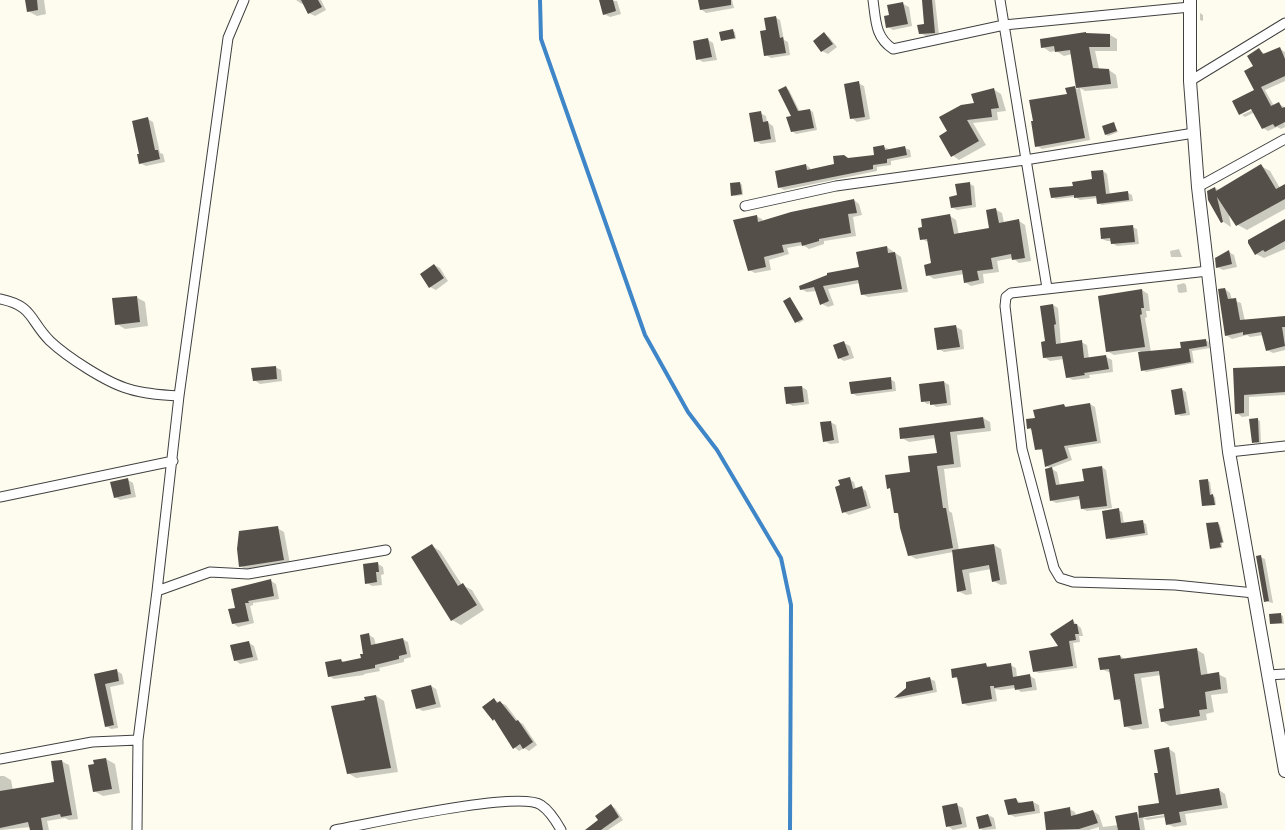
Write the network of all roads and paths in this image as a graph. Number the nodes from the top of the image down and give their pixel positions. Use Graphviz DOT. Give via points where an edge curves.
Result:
graph roads {
  1 [pos="244,0"];
  2 [pos="873,0"];
  3 [pos="1000,0"];
  4 [pos="1190,4"];
  5 [pos="1285,23"];
  6 [pos="1004,25"];
  7 [pos="1190,81"];
  8 [pos="1194,133"];
  9 [pos="1285,139"];
  10 [pos="1025,160"];
  11 [pos="1197,187"];
  12 [pos="745,206"];
  13 [pos="1208,271"];
  14 [pos="1047,288"];
  15 [pos="0,298"];
  16 [pos="179,396"];
  17 [pos="1285,446"];
  18 [pos="1229,452"];
  19 [pos="173,460"];
  20 [pos="0,497"];
  21 [pos="386,550"];
  22 [pos="157,591"];
  23 [pos="1254,593"];
  24 [pos="1285,674"];
  25 [pos="1268,675"];
  26 [pos="138,740"];
  27 [pos="0,759"];
  28 [pos="1285,771"];
  29 [pos="137,830"];
  30 [pos="335,830"];
  31 [pos="561,830"];
  1 -- 16 [label="street" via="228,38"];
  2 -- 6 [label="street" via="882,42 893,49"];
  3 -- 6 [label="street"];
  4 -- 6 [label="street"];
  4 -- 7 [label="street"];
  5 -- 7 [label="street"];
  6 -- 10 [label="street"];
  7 -- 8 [label="street"];
  8 -- 10 [label="street"];
  8 -- 11 [label="street"];
  9 -- 11 [label="street"];
  10 -- 12 [label="street" via="836,186"];
  10 -- 14 [label="street"];
  11 -- 13 [label="street"];
  13 -- 14 [label="street"];
  13 -- 18 [label="street"];
  14 -- 23 [label="street" via="1011,293 1005,306 1022,449 1060,578"];
  15 -- 16 [label="street" via="24,307 52,343 113,383 144,393"];
  16 -- 19 [label="street"];
  17 -- 18 [label="street"];
  18 -- 23 [label="street"];
  19 -- 20 [label="street"];
  19 -- 22 [label="street"];
  21 -- 22 [label="street" via="248,574 210,572"];
  22 -- 26 [label="street"];
  23 -- 25 [label="street"];
  24 -- 25 [label="street"];
  25 -- 28 [label="street"];
  26 -- 27 [label="street" via="92,742"];
  26 -- 29 [label="street"];
  30 -- 31 [label="street" via="516,800 540,804"];
}
